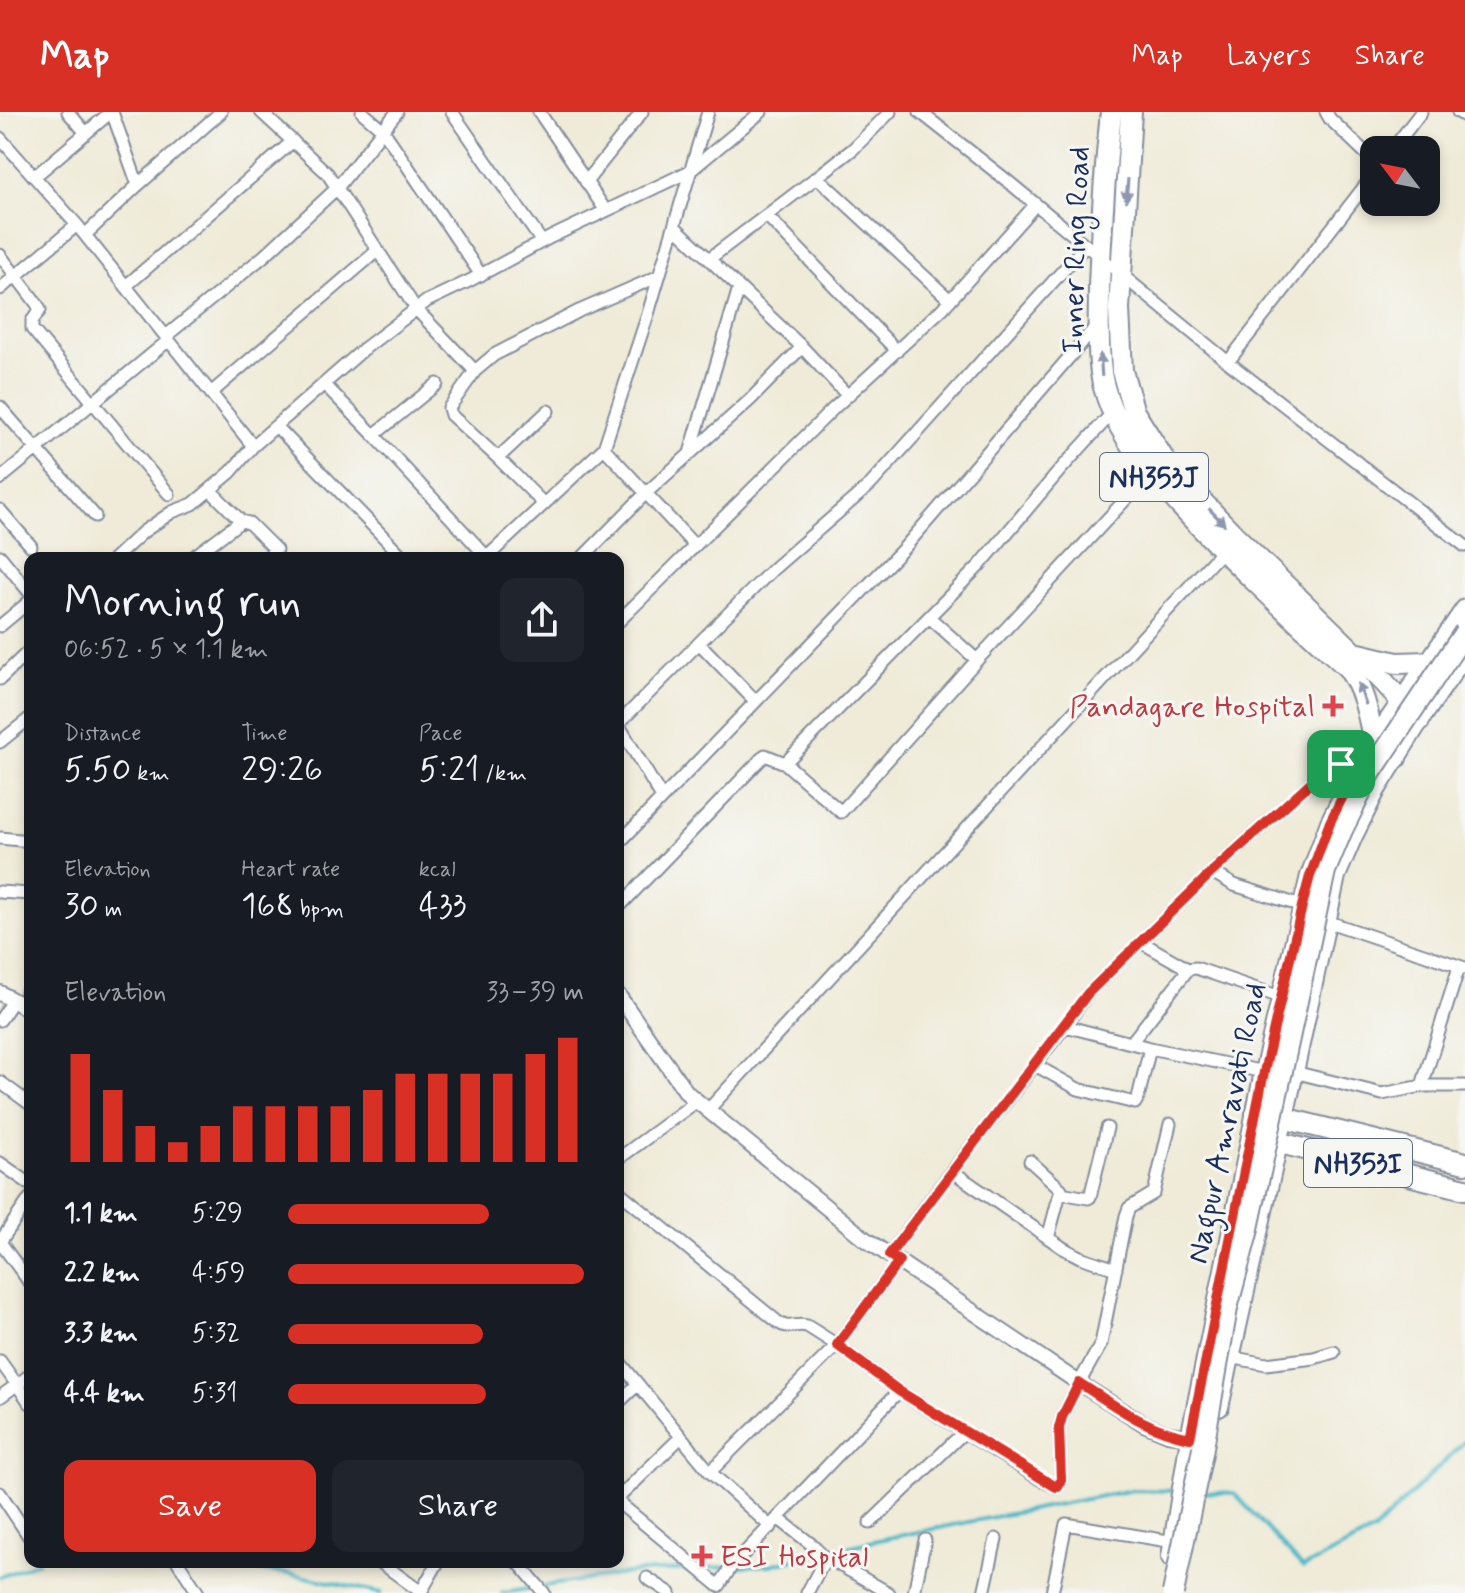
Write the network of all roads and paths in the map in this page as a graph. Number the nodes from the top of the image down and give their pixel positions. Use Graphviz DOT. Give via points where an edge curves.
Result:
graph roads {
  1 [pos="68,112"];
  2 [pos="112,112"];
  3 [pos="221,112"];
  4 [pos="261,112"];
  5 [pos="362,112"];
  6 [pos="397,112"];
  7 [pos="452,112"];
  8 [pos="642,112"];
  9 [pos="761,112"];
  10 [pos="890,112"];
  11 [pos="920,112"];
  12 [pos="1111,112"];
  13 [pos="1131,112"];
  14 [pos="1326,112"];
  15 [pos="1421,112"];
  16 [pos="1458,112"];
  17 [pos="705,113"];
  18 [pos="545,115"];
  19 [pos="1465,116"];
  20 [pos="383,130"];
  21 [pos="86,133"];
  22 [pos="1403,136"];
  23 [pos="0,138"];
  24 [pos="293,141"];
  25 [pos="1360,148"];
  26 [pos="690,171"];
  27 [pos="34,177"];
  28 [pos="817,177"];
  29 [pos="586,182"];
  30 [pos="138,185"];
  31 [pos="337,188"];
  32 [pos="1360,192"];
  33 [pos="1036,204"];
  34 [pos="606,211"];
  35 [pos="767,216"];
  36 [pos="77,225"];
  37 [pos="674,226"];
  38 [pos="85,235"];
  39 [pos="542,242"];
  40 [pos="377,251"];
  41 [pos="1093,251"];
  42 [pos="0,255"];
  43 [pos="709,259"];
  44 [pos="1120,274"];
  45 [pos="17,275"];
  46 [pos="481,275"];
  47 [pos="659,276"];
  48 [pos="126,286"];
  49 [pos="739,288"];
  50 [pos="0,289"];
  51 [pos="950,300"];
  52 [pos="416,309"];
  53 [pos="1099,323"];
  54 [pos="168,338"];
  55 [pos="802,347"];
  56 [pos="897,351"];
  57 [pos="1228,362"];
  58 [pos="475,371"];
  59 [pos="324,384"];
  60 [pos="437,384"];
  61 [pos="211,393"];
  62 [pos="848,396"];
  63 [pos="92,404"];
  64 [pos="0,407"];
  65 [pos="548,411"];
  66 [pos="1113,412"];
  67 [pos="276,426"];
  68 [pos="374,435"];
  69 [pos="253,446"];
  70 [pos="604,448"];
  71 [pos="36,449"];
  72 [pos="690,454"];
  73 [pos="498,458"];
  74 [pos="1150,473"];
  75 [pos="0,479"];
  76 [pos="210,490"];
  77 [pos="646,493"];
  78 [pos="169,494"];
  79 [pos="544,504"];
  80 [pos="0,510"];
  81 [pos="95,516"];
  82 [pos="241,521"];
  83 [pos="694,545"];
  84 [pos="31,546"];
  85 [pos="1465,546"];
  86 [pos="1222,551"];
  87 [pos="121,552"];
  88 [pos="200,552"];
  89 [pos="273,552"];
  90 [pos="395,552"];
  91 [pos="481,552"];
  92 [pos="491,552"];
  93 [pos="588,552"];
  94 [pos="0,556"];
  95 [pos="24,586"];
  96 [pos="24,606"];
  97 [pos="1465,609"];
  98 [pos="624,616"];
  99 [pos="929,617"];
  100 [pos="0,626"];
  101 [pos="1465,632"];
  102 [pos="699,643"];
  103 [pos="1355,653"];
  104 [pos="1465,654"];
  105 [pos="24,656"];
  106 [pos="977,660"];
  107 [pos="1429,662"];
  108 [pos="0,679"];
  109 [pos="755,701"];
  110 [pos="1401,702"];
  111 [pos="624,718"];
  112 [pos="1419,721"];
  113 [pos="24,722"];
  114 [pos="624,734"];
  115 [pos="0,742"];
  116 [pos="1374,743"];
  117 [pos="1396,758"];
  118 [pos="785,763"];
  119 [pos="1357,768"];
  120 [pos="662,798"];
  121 [pos="0,838"];
  122 [pos="624,838"];
  123 [pos="24,840"];
  124 [pos="1212,872"];
  125 [pos="0,892"];
  126 [pos="24,894"];
  127 [pos="624,902"];
  128 [pos="1302,906"];
  129 [pos="1326,921"];
  130 [pos="1141,942"];
  131 [pos="1462,968"];
  132 [pos="1186,969"];
  133 [pos="1280,997"];
  134 [pos="16,1003"];
  135 [pos="624,1004"];
  136 [pos="0,1020"];
  137 [pos="1065,1026"];
  138 [pos="1131,1043"];
  139 [pos="1150,1048"];
  140 [pos="1035,1065"];
  141 [pos="1264,1072"];
  142 [pos="1294,1072"];
  143 [pos="0,1082"];
  144 [pos="1422,1086"];
  145 [pos="1465,1086"];
  146 [pos="24,1100"];
  147 [pos="702,1105"];
  148 [pos="1256,1114"];
  149 [pos="1283,1118"];
  150 [pos="1170,1124"];
  151 [pos="1107,1128"];
  152 [pos="1252,1136"];
  153 [pos="1278,1143"];
  154 [pos="624,1155"];
  155 [pos="1030,1161"];
  156 [pos="0,1163"];
  157 [pos="1465,1163"];
  158 [pos="952,1171"];
  159 [pos="24,1180"];
  160 [pos="1465,1189"];
  161 [pos="1061,1193"];
  162 [pos="624,1196"];
  163 [pos="24,1207"];
  164 [pos="0,1215"];
  165 [pos="12,1224"];
  166 [pos="1048,1238"];
  167 [pos="0,1242"];
  168 [pos="894,1258"];
  169 [pos="1116,1269"];
  170 [pos="24,1275"];
  171 [pos="837,1345"];
  172 [pos="1334,1352"];
  173 [pos="1230,1357"];
  174 [pos="0,1361"];
  175 [pos="624,1367"];
  176 [pos="24,1380"];
  177 [pos="1079,1383"];
  178 [pos="18,1384"];
  179 [pos="638,1384"];
  180 [pos="899,1391"];
  181 [pos="24,1394"];
  182 [pos="0,1397"];
  183 [pos="624,1397"];
  184 [pos="964,1432"];
  185 [pos="681,1437"];
  186 [pos="1190,1438"];
  187 [pos="1211,1439"];
  188 [pos="710,1472"];
  189 [pos="0,1493"];
  190 [pos="624,1494"];
  191 [pos="1189,1503"];
  192 [pos="624,1505"];
  193 [pos="775,1523"];
  194 [pos="870,1523"];
  195 [pos="24,1529"];
  196 [pos="996,1539"];
  197 [pos="925,1540"];
  198 [pos="1174,1542"];
  199 [pos="826,1559"];
  200 [pos="182,1568"];
  201 [pos="388,1568"];
  202 [pos="435,1568"];
  203 [pos="523,1568"];
  204 [pos="647,1578"];
  205 [pos="717,1589"];
  206 [pos="421,1592"];
  207 [pos="884,1592"];
  208 [pos="198,1593"];
  209 [pos="544,1593"];
  210 [pos="670,1593"];
  211 [pos="807,1593"];
  212 [pos="914,1593"];
  213 [pos="984,1593"];
  214 [pos="1052,1593"];
  215 [pos="1164,1593"];
  216 [pos="1173,1593"];
  217 [pos="1180,1593"];
  1 -- 21 [label="street"];
  2 -- 21 [label="street"];
  2 -- 30 [label="street"];
  3 -- 30 [label="street"];
  4 -- 24 [label="street"];
  5 -- 20 [label="street"];
  6 -- 20 [label="street"];
  7 -- 39 [label="street"];
  8 -- 29 [label="street"];
  9 -- 26 [label="street"];
  10 -- 28 [label="street"];
  11 -- 33 [label="street"];
  12 -- 41 [label="highway, Inner Ring Road / NH353J"];
  13 -- 44 [label="highway, NH353J, one-way"];
  14 -- 25 [label="street"];
  15 -- 22 [label="street"];
  16 -- 19 [label="street"];
  17 -- 26 [label="street"];
  18 -- 29 [label="street"];
  20 -- 31 [label="street"];
  20 -- 46 [label="street"];
  21 -- 27 [label="street"];
  23 -- 27 [label="street"];
  24 -- 31 [label="street"];
  24 -- 48 [label="street"];
  26 -- 34 [label="street"];
  26 -- 37 [label="street"];
  27 -- 36 [label="street"];
  28 -- 35 [label="street"];
  28 -- 51 [label="street"];
  29 -- 34 [label="street"];
  30 -- 38 [label="street"];
  31 -- 40 [label="street"];
  31 -- 54 [label="street"];
  32 -- 57 [label="street"];
  33 -- 41 [label="street"];
  33 -- 51 [label="street"];
  34 -- 39 [label="street"];
  35 -- 43 [label="street"];
  35 -- 56 [label="street"];
  36 -- 38 [label="street"];
  36 -- 45 [label="street"];
  37 -- 43 [label="street"];
  37 -- 47 [label="street"];
  38 -- 48 [label="street"];
  39 -- 46 [label="street"];
  40 -- 52 [label="street"];
  40 -- 61 [label="street"];
  41 -- 44 [label="street"];
  41 -- 53 [label="highway, Inner Ring Road / NH353J"];
  41 -- 102 [label="street" via="871,484 773,569"];
  42 -- 45 [label="street"];
  43 -- 49 [label="street"];
  44 -- 57 [label="street"];
  44 -- 103 [label="highway, Inner Ring Road / NH353J, one-way" via="1122,371 1145,432 1168,466"];
  45 -- 50 [label="street"];
  45 -- 63 [label="street" via="40,310 32,329"];
  46 -- 52 [label="street"];
  47 -- 58 [label="street" via="494,355"];
  47 -- 70 [label="street"];
  48 -- 54 [label="street"];
  49 -- 55 [label="street"];
  49 -- 72 [label="street"];
  51 -- 56 [label="street"];
  52 -- 58 [label="street"];
  52 -- 59 [label="street"];
  66 -- 53 [label="highway, Inner Ring Road / NH353J, one-way" via="1102,379"];
  53 -- 109 [label="street" via="905,547"];
  54 -- 61 [label="street"];
  54 -- 63 [label="street"];
  55 -- 62 [label="street"];
  55 -- 72 [label="street"];
  56 -- 62 [label="street"];
  57 -- 85 [label="street"];
  58 -- 73 [label="street" via="449,408"];
  59 -- 67 [label="street"];
  59 -- 68 [label="street"];
  60 -- 68 [label="street"];
  61 -- 69 [label="street"];
  62 -- 83 [label="street"];
  63 -- 71 [label="street"];
  63 -- 78 [label="street"];
  64 -- 71 [label="street"];
  65 -- 73 [label="street"];
  66 -- 74 [label="highway, Inner Ring Road / NH353J"];
  66 -- 99 [label="street"];
  67 -- 69 [label="street"];
  67 -- 90 [label="street"];
  68 -- 91 [label="street"];
  69 -- 76 [label="street"];
  70 -- 77 [label="street"];
  70 -- 79 [label="street"];
  71 -- 75 [label="street"];
  71 -- 81 [label="street"];
  72 -- 77 [label="street"];
  73 -- 79 [label="street"];
  74 -- 86 [label="highway, Inner Ring Road / NH353J"];
  74 -- 106 [label="street"];
  76 -- 82 [label="street"];
  76 -- 87 [label="street" via="143,532"];
  77 -- 83 [label="street"];
  77 -- 93 [label="street"];
  79 -- 92 [label="street"];
  80 -- 84 [label="street"];
  82 -- 88 [label="street"];
  82 -- 89 [label="street" via="249,523"];
  83 -- 98 [label="street"];
  116 -- 86 [label="highway, Inner Ring Road / NH353J, one-way" via="1364,698 1348,668"];
  86 -- 147 [label="street"];
  94 -- 95 [label="street"];
  96 -- 100 [label="street"];
  97 -- 107 [label="main road, Nagpur Amravati Road"];
  99 -- 106 [label="street"];
  99 -- 118 [label="street"];
  101 -- 216 [label="highway, bridge" via="1371,772 1325,871 1227,1308"];
  102 -- 109 [label="street"];
  102 -- 111 [label="street"];
  103 -- 107 [label="highway" via="1397,663"];
  103 -- 110 [label="highway, Inner Ring Road / NH353J"];
  104 -- 112 [label="main road, Nagpur Amravati Road"];
  105 -- 108 [label="street"];
  106 -- 118 [label="street" via="841,812"];
  107 -- 110 [label="main road, Nagpur Amravati Road"];
  109 -- 120 [label="street"];
  110 -- 112 [label="highway, Inner Ring Road / NH353J"];
  110 -- 116 [label="main road, Nagpur Amravati Road"];
  112 -- 117 [label="main road, Nagpur Amravati Road"];
  113 -- 115 [label="street"];
  114 -- 120 [label="street"];
  116 -- 117 [label="highway"];
  116 -- 119 [label="main road, Nagpur Amravati Road"];
  117 -- 129 [label="main road, Nagpur Amravati Road" via="1353,836 1336,876"];
  118 -- 127 [label="street" via="765,755"];
  119 -- 124 [label="street" via="1329,767"];
  119 -- 128 [label="main road, Nagpur Amravati Road" via="1330,822"];
  120 -- 122 [label="street"];
  121 -- 123 [label="street"];
  124 -- 128 [label="street" via="1234,885"];
  124 -- 130 [label="street"];
  125 -- 126 [label="street"];
  128 -- 133 [label="main road, Nagpur Amravati Road"];
  129 -- 131 [label="street"];
  129 -- 142 [label="main road, Nagpur Amravati Road"];
  130 -- 132 [label="street"];
  130 -- 137 [label="street" via="1088,993"];
  131 -- 144 [label="street"];
  132 -- 133 [label="street"];
  132 -- 138 [label="street"];
  133 -- 141 [label="main road, Nagpur Amravati Road"];
  134 -- 136 [label="street"];
  135 -- 147 [label="street" via="687,1093"];
  137 -- 138 [label="street"];
  137 -- 140 [label="street"];
  138 -- 139 [label="street"];
  139 -- 140 [label="street" via="1135,1103 1078,1089"];
  139 -- 141 [label="street"];
  140 -- 158 [label="street"];
  141 -- 148 [label="main road, Nagpur Amravati Road"];
  142 -- 144 [label="street" via="1382,1094"];
  142 -- 149 [label="main road, Nagpur Amravati Road"];
  143 -- 146 [label="street"];
  144 -- 145 [label="street"];
  147 -- 154 [label="street"];
  147 -- 168 [label="street"];
  148 -- 149 [label="highway, NH353I"];
  148 -- 152 [label="main road, Nagpur Amravati Road"];
  149 -- 153 [label="main road, Nagpur Amravati Road"];
  149 -- 157 [label="highway, NH353I"];
  150 -- 169 [label="street" via="1154,1193 1129,1208 1126,1216"];
  151 -- 161 [label="street" via="1090,1197"];
  152 -- 153 [label="highway, NH353I"];
  152 -- 186 [label="main road, Nagpur Amravati Road"];
  153 -- 160 [label="highway, NH353I"];
  153 -- 173 [label="main road, Nagpur Amravati Road"];
  155 -- 161 [label="street"];
  156 -- 159 [label="street"];
  158 -- 166 [label="street"];
  158 -- 168 [label="street"];
  161 -- 166 [label="street"];
  162 -- 171 [label="street" via="779,1323 807,1326"];
  163 -- 165 [label="street"];
  164 -- 165 [label="street"];
  165 -- 167 [label="street"];
  166 -- 169 [label="street" via="1080,1257"];
  167 -- 170 [label="street"];
  168 -- 171 [label="street"];
  168 -- 177 [label="street"];
  169 -- 177 [label="street" via="1101,1344"];
  171 -- 180 [label="street"];
  171 -- 188 [label="street"];
  172 -- 173 [label="street" via="1266,1364"];
  173 -- 187 [label="main road, Nagpur Amravati Road"];
  174 -- 178 [label="street"];
  175 -- 179 [label="street"];
  176 -- 178 [label="street"];
  177 -- 184 [label="street" via="1059,1428 1058,1487"];
  177 -- 186 [label="street" via="1144,1424"];
  178 -- 181 [label="street"];
  178 -- 182 [label="street"];
  179 -- 183 [label="street"];
  179 -- 185 [label="street"];
  180 -- 184 [label="street"];
  180 -- 193 [label="street"];
  184 -- 194 [label="street"];
  185 -- 188 [label="street"];
  185 -- 190 [label="street"];
  186 -- 187 [label="street"];
  186 -- 191 [label="main road, Nagpur Amravati Road" via="1184,1480"];
  187 -- 191 [label="main road, Nagpur Amravati Road" via="1203,1480"];
  188 -- 193 [label="street"];
  189 -- 195 [label="street"];
  191 -- 198 [label="main road, Nagpur Amravati Road"];
  191 -- 217 [label="main road, Nagpur Amravati Road"];
  192 -- 205 [label="street"];
  193 -- 199 [label="street"];
  193 -- 205 [label="street" via="731,1567"];
  196 -- 213 [label="street"];
  197 -- 212 [label="street"];
  198 -- 214 [label="street" via="1066,1524"];
  198 -- 215 [label="main road, Nagpur Amravati Road"];
  199 -- 207 [label="street"];
  199 -- 211 [label="street"];
  200 -- 208 [label="street"];
  201 -- 206 [label="street"];
  202 -- 206 [label="street"];
  203 -- 209 [label="street"];
  204 -- 210 [label="street"];
}
